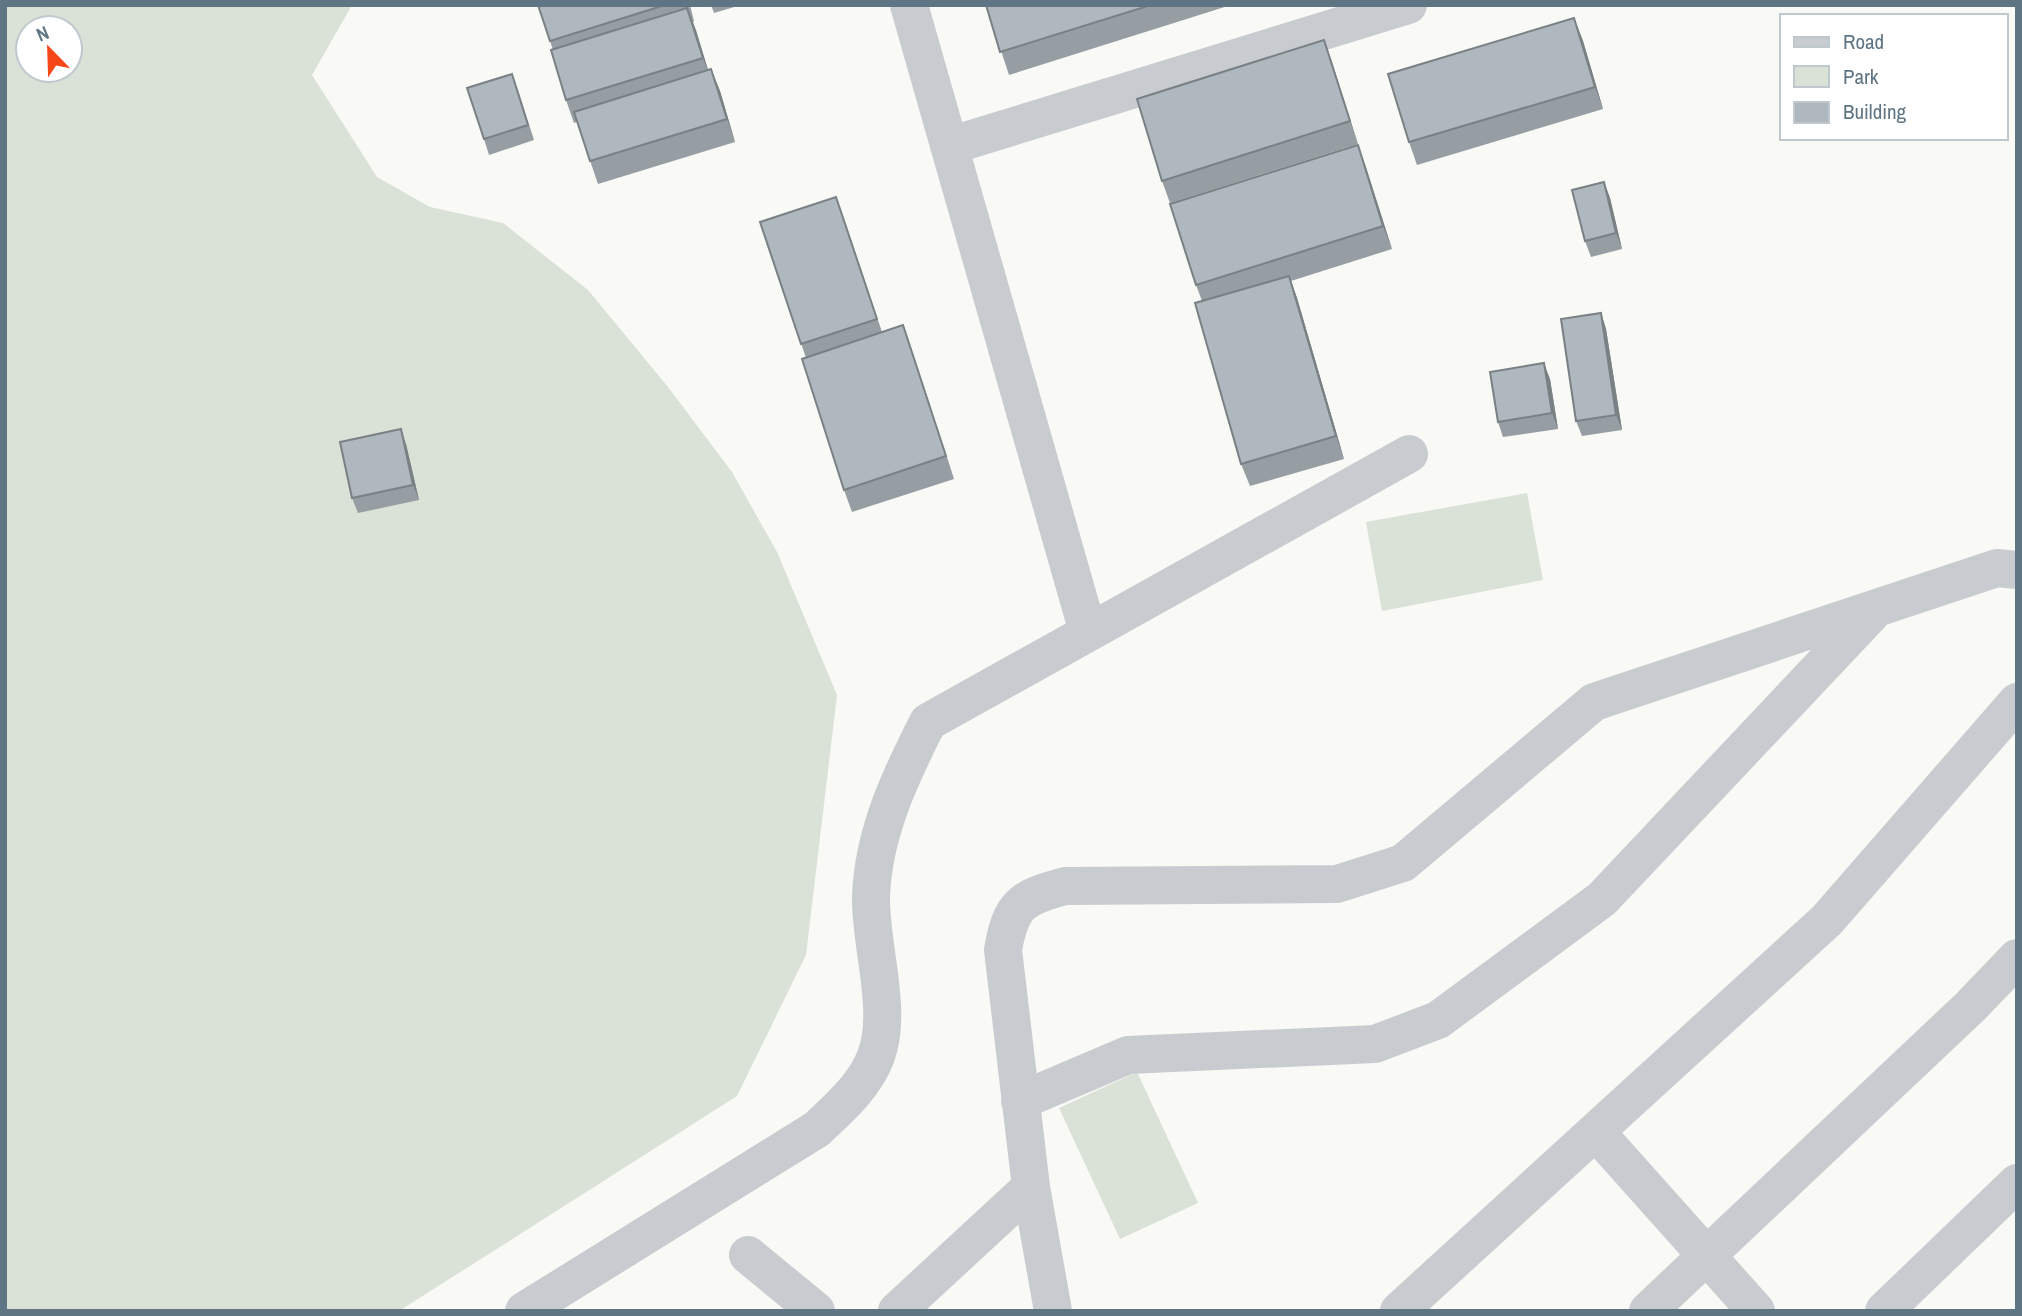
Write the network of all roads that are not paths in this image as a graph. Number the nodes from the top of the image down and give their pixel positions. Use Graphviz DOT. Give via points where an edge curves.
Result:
graph roads {
  1 [pos="909,5"];
  2 [pos="1408,5"];
  3 [pos="949,146"];
  4 [pos="1409,454"];
  5 [pos="2017,570"];
  6 [pos="1875,610"];
  7 [pos="1088,632"];
  8 [pos="2017,702"];
  9 [pos="2017,958"];
  10 [pos="1020,1101"];
  11 [pos="1597,1132"];
  12 [pos="2017,1184"];
  13 [pos="1031,1187"];
  14 [pos="1706,1254"];
  15 [pos="748,1255"];
  16 [pos="524,1311"];
  17 [pos="816,1311"];
  18 [pos="897,1311"];
  19 [pos="1053,1311"];
  20 [pos="1399,1311"];
  21 [pos="1648,1311"];
  22 [pos="1756,1311"];
  23 [pos="1884,1311"];
  1 -- 3 [label="street"];
  2 -- 3 [label="street"];
  3 -- 7 [label="street"];
  4 -- 7 [label="street"];
  5 -- 6 [label="street" via="1997,568"];
  6 -- 10 [label="street" via="1602,899 1438,1020 1375,1044 1128,1055"];
  6 -- 10 [label="street" via="1594,702 1403,863 1338,884 1065,886 1031,895 1009,919 1003,950"];
  7 -- 16 [label="street" via="928,722 894,790 877,852 871,898 882,1025 877,1056 854,1094 817,1129"];
  8 -- 11 [label="street" via="1827,920"];
  9 -- 14 [label="street"];
  10 -- 13 [label="street"];
  11 -- 14 [label="street"];
  11 -- 20 [label="street"];
  12 -- 23 [label="street"];
  13 -- 18 [label="street"];
  13 -- 19 [label="street"];
  14 -- 21 [label="street"];
  14 -- 22 [label="street"];
  15 -- 17 [label="street"];
}
